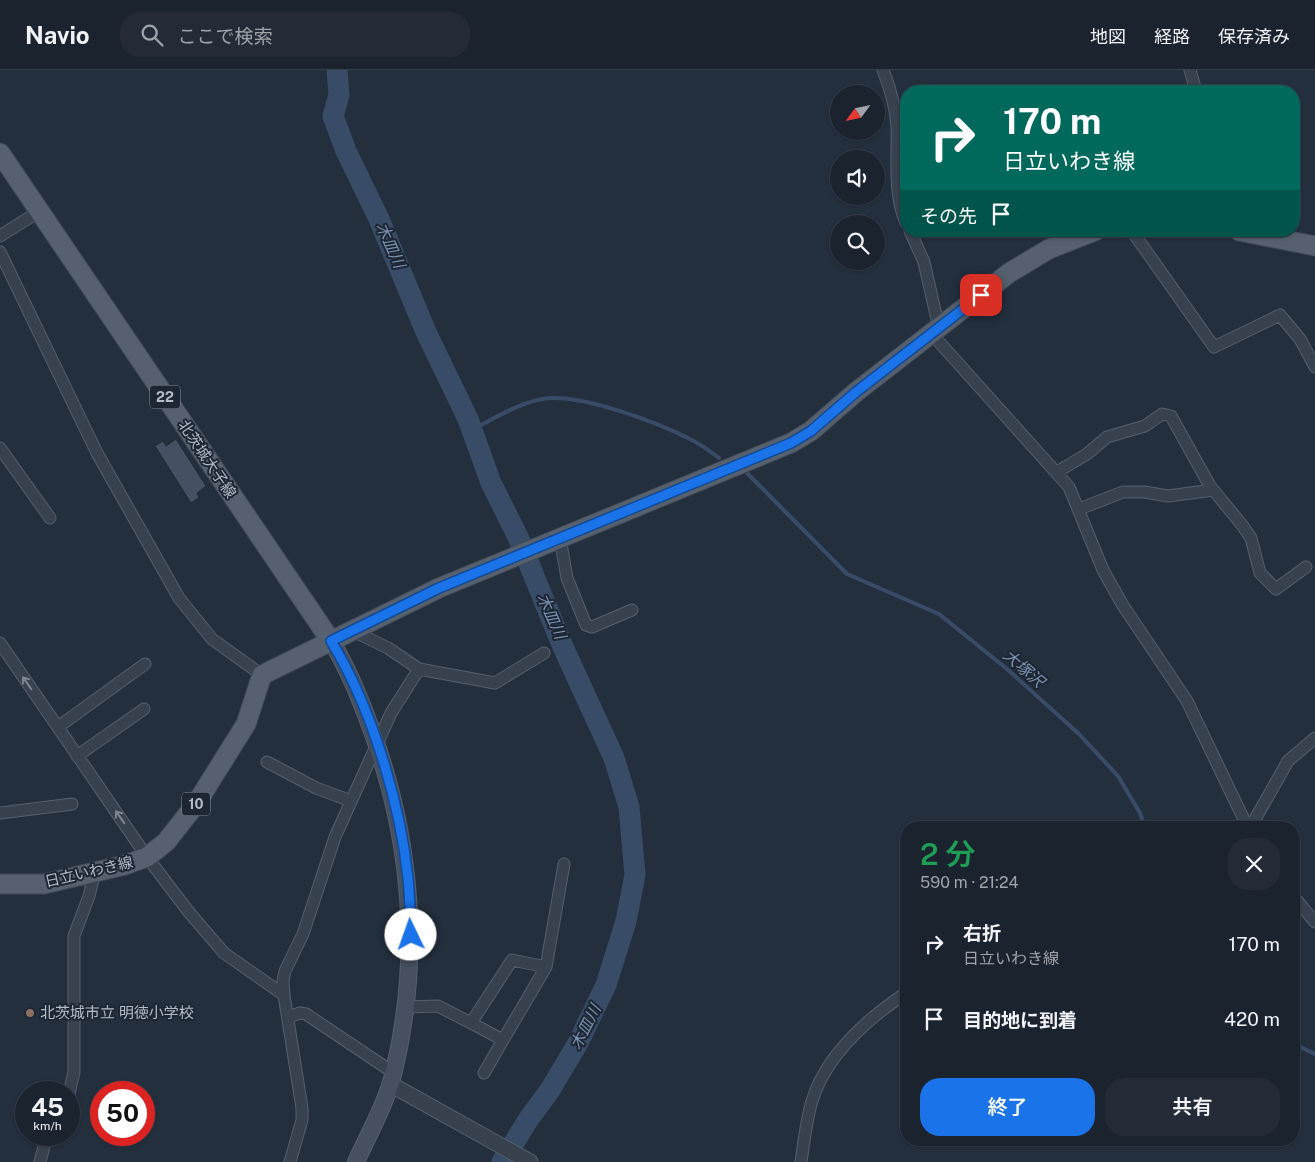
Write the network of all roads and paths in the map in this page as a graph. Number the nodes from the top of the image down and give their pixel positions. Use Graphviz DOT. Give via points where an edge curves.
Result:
graph roads {
  1 [pos="883,70"];
  2 [pos="1190,70"];
  3 [pos="1194,85"];
  4 [pos="0,153"];
  5 [pos="900,201"];
  6 [pos="40,211"];
  7 [pos="0,236"];
  8 [pos="913,237"];
  9 [pos="1075,237"];
  10 [pos="1136,237"];
  11 [pos="1269,237"];
  12 [pos="1315,246"];
  13 [pos="0,252"];
  14 [pos="935,330"];
  15 [pos="1315,367"];
  16 [pos="0,448"];
  17 [pos="1057,472"];
  18 [pos="1213,490"];
  19 [pos="1079,509"];
  20 [pos="50,518"];
  21 [pos="553,541"];
  22 [pos="1306,568"];
  23 [pos="632,610"];
  24 [pos="351,630"];
  25 [pos="331,641"];
  26 [pos="0,643"];
  27 [pos="544,653"];
  28 [pos="145,664"];
  29 [pos="419,669"];
  30 [pos="262,675"];
  31 [pos="144,709"];
  32 [pos="58,727"];
  33 [pos="1315,738"];
  34 [pos="377,744"];
  35 [pos="78,756"];
  36 [pos="267,762"];
  37 [pos="351,801"];
  38 [pos="72,804"];
  39 [pos="0,813"];
  40 [pos="1246,821"];
  41 [pos="1253,821"];
  42 [pos="147,857"];
  43 [pos="564,864"];
  44 [pos="95,871"];
  45 [pos="0,884"];
  46 [pos="1300,904"];
  47 [pos="1315,922"];
  48 [pos="546,967"];
  49 [pos="284,995"];
  50 [pos="900,998"];
  51 [pos="405,1008"];
  52 [pos="288,1017"];
  53 [pos="472,1023"];
  54 [pos="503,1040"];
  55 [pos="484,1072"];
  56 [pos="392,1078"];
  57 [pos="72,1081"];
  58 [pos="44,1146"];
  59 [pos="40,1162"];
  60 [pos="290,1162"];
  61 [pos="356,1162"];
  62 [pos="530,1162"];
  63 [pos="801,1162"];
  1 -- 5 [label="street" via="897,124"];
  2 -- 3 [label="street"];
  4 -- 6 [label="main road, 北茨城大子線 / 22"];
  6 -- 7 [label="street"];
  6 -- 25 [label="main road, 北茨城大子線 / 22"];
  8 -- 14 [label="street" via="924,262"];
  9 -- 14 [label="main road" via="1015,269"];
  10 -- 15 [label="street" via="1214,346 1280,315 1300,339"];
  11 -- 12 [label="main road"];
  13 -- 30 [label="street" via="97,453 179,598 212,639"];
  14 -- 17 [label="street"];
  14 -- 21 [label="main road" via="811,431 791,443"];
  16 -- 20 [label="street"];
  17 -- 18 [label="street" via="1107,437 1146,426 1162,414 1171,416"];
  17 -- 19 [label="street" via="1069,487"];
  18 -- 19 [label="street" via="1168,496 1122,492"];
  18 -- 22 [label="street" via="1242,525 1250,538 1260,573 1276,589"];
  19 -- 40 [label="street" via="1103,570 1187,701"];
  21 -- 23 [label="street" via="586,625 592,627"];
  21 -- 24 [label="main road" via="439,588"];
  24 -- 25 [label="main road"];
  24 -- 29 [label="street" via="388,648"];
  25 -- 30 [label="main road"];
  25 -- 34 [label="main road" via="358,691"];
  32 -- 26 [label="street, one-way"];
  27 -- 29 [label="street" via="495,683"];
  28 -- 32 [label="street"];
  29 -- 34 [label="street" via="391,713"];
  30 -- 42 [label="main road, 日立いわき線 / 10" via="246,724 221,764 177,829"];
  31 -- 35 [label="street"];
  32 -- 35 [label="street"];
  33 -- 41 [label="street" via="1288,761"];
  34 -- 37 [label="street"];
  34 -- 51 [label="main road" via="399,826 408,879 411,935"];
  42 -- 35 [label="street, one-way"];
  36 -- 37 [label="street" via="316,788"];
  37 -- 49 [label="street" via="303,934 285,971 282,981"];
  38 -- 39 [label="street"];
  42 -- 44 [label="main road, 日立いわき線 / 10"];
  42 -- 49 [label="street" via="224,953"];
  43 -- 48 [label="street"];
  44 -- 45 [label="main road, 日立いわき線 / 10" via="44,884"];
  44 -- 57 [label="street" via="74,936"];
  46 -- 47 [label="street"];
  48 -- 53 [label="street" via="512,960"];
  48 -- 54 [label="street"];
  49 -- 52 [label="street"];
  50 -- 63 [label="street" via="880,1010 846,1043 831,1064 812,1100"];
  51 -- 53 [label="street" via="438,1006"];
  51 -- 56 [label="main road"];
  52 -- 56 [label="street" via="306,1014"];
  52 -- 60 [label="street" via="302,1120"];
  53 -- 54 [label="street"];
  54 -- 55 [label="street"];
  56 -- 61 [label="main road"];
  56 -- 62 [label="street"];
  58 -- 59 [label="street"];
}
